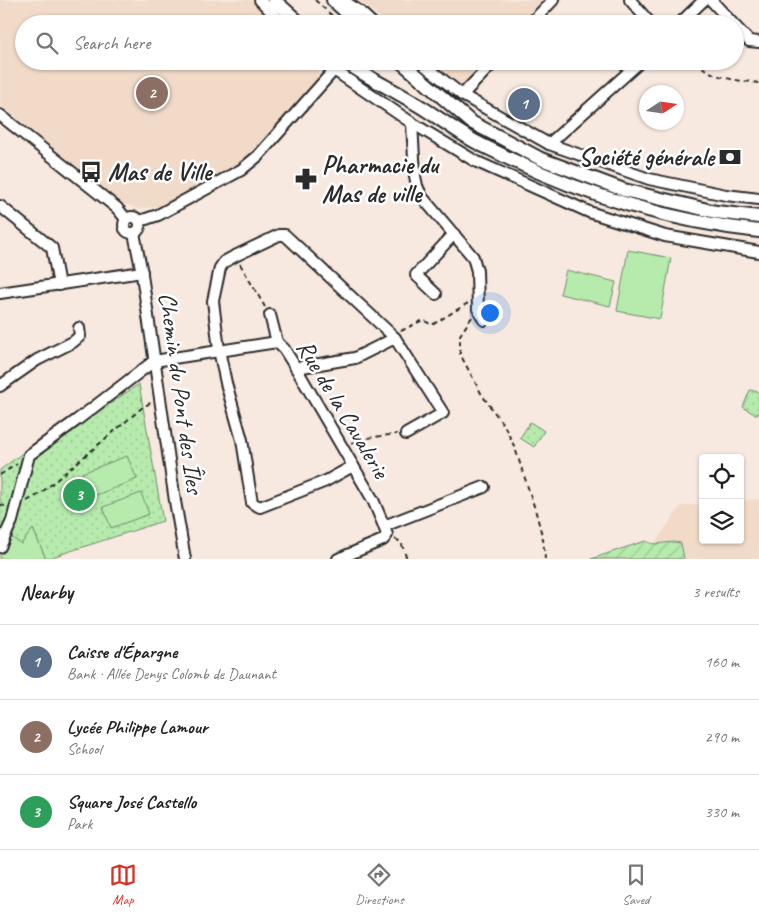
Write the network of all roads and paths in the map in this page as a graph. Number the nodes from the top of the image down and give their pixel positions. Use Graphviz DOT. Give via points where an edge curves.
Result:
graph roads {
  1 [pos="260,0"];
  2 [pos="274,0"];
  3 [pos="314,0"];
  4 [pos="333,0"];
  5 [pos="343,0"];
  6 [pos="553,0"];
  7 [pos="630,0"];
  8 [pos="704,0"];
  9 [pos="711,0"];
  10 [pos="274,15"];
  11 [pos="291,15"];
  12 [pos="331,15"];
  13 [pos="349,15"];
  14 [pos="363,15"];
  15 [pos="539,15"];
  16 [pos="643,15"];
  17 [pos="688,15"];
  18 [pos="725,15"];
  19 [pos="744,36"];
  20 [pos="759,42"];
  21 [pos="334,70"];
  22 [pos="358,70"];
  23 [pos="410,70"];
  24 [pos="430,70"];
  25 [pos="486,70"];
  26 [pos="631,70"];
  27 [pos="706,70"];
  28 [pos="759,83"];
  29 [pos="462,95"];
  30 [pos="0,115"];
  31 [pos="412,123"];
  32 [pos="549,144"];
  33 [pos="759,199"];
  34 [pos="0,206"];
  35 [pos="759,216"];
  36 [pos="126,219"];
  37 [pos="140,221"];
  38 [pos="759,231"];
  39 [pos="134,233"];
  40 [pos="454,234"];
  41 [pos="759,252"];
  42 [pos="234,256"];
  43 [pos="142,272"];
  44 [pos="59,285"];
  45 [pos="0,293"];
  46 [pos="436,294"];
  47 [pos="478,303"];
  48 [pos="270,314"];
  49 [pos="484,320"];
  50 [pos="79,328"];
  51 [pos="394,336"];
  52 [pos="277,342"];
  53 [pos="219,350"];
  54 [pos="154,361"];
  55 [pos="296,368"];
  56 [pos="0,386"];
  57 [pos="162,411"];
  58 [pos="406,434"];
  59 [pos="343,449"];
  60 [pos="29,455"];
  61 [pos="353,466"];
  62 [pos="0,475"];
  63 [pos="484,487"];
  64 [pos="16,505"];
  65 [pos="385,531"];
  66 [pos="0,547"];
  67 [pos="185,559"];
  68 [pos="338,559"];
  69 [pos="407,559"];
  70 [pos="545,559"];
  1 -- 10 [label="street"];
  2 -- 11 [label="main road"];
  3 -- 12 [label="path"];
  4 -- 13 [label="main road"];
  5 -- 14 [label="street"];
  6 -- 15 [label="street"];
  7 -- 16 [label="street"];
  8 -- 17 [label="street"];
  9 -- 18 [label="street"];
  19 -- 20 [label="street" via="749,41"];
  21 -- 31 [label="street"];
  21 -- 37 [label="street" via="258,156 241,170 158,215"];
  22 -- 38 [label="main road" via="474,141 570,186 666,215"];
  23 -- 35 [label="main road" via="471,122 541,159 624,190 716,212"];
  24 -- 29 [label="street"];
  25 -- 29 [label="street"];
  26 -- 32 [label="street"];
  27 -- 28 [label="path" via="732,79"];
  29 -- 32 [label="street"];
  30 -- 36 [label="street, Chemin du Pont des Îles"];
  31 -- 40 [label="street" via="417,186"];
  31 -- 41 [label="street" via="475,162 589,212 665,236"];
  32 -- 33 [label="street" via="649,179"];
  34 -- 44 [label="street" via="52,248"];
  36 -- 37 [label="street" via="135,216"];
  36 -- 39 [label="street, Chemin du Pont des Îles" via="124,228"];
  37 -- 39 [label="street" via="141,227"];
  39 -- 43 [label="street, Chemin du Pont des Îles"];
  40 -- 46 [label="street" via="416,276"];
  40 -- 47 [label="street" via="474,257"];
  42 -- 48 [label="path"];
  42 -- 51 [label="street" via="279,235 286,235"];
  42 -- 53 [label="street" via="220,268 213,301"];
  43 -- 44 [label="street"];
  43 -- 54 [label="street, Chemin du Pont des Îles"];
  44 -- 45 [label="street"];
  47 -- 49 [label="street"];
  47 -- 51 [label="path" via="432,325 423,320"];
  47 -- 70 [label="path" via="460,335 460,354 482,395 505,426 535,509"];
  48 -- 52 [label="street"];
  50 -- 56 [label="street" via="80,336 73,342 37,360"];
  51 -- 55 [label="street" via="355,358"];
  51 -- 58 [label="street" via="443,412"];
  52 -- 53 [label="street, Rue de la Cavalerie"];
  52 -- 55 [label="street, Rue de la Cavalerie"];
  53 -- 54 [label="street, Rue de la Cavalerie"];
  53 -- 61 [label="street" via="242,440 252,503 260,506 326,481"];
  54 -- 57 [label="street, Chemin du Pont des Îles"];
  54 -- 60 [label="street"];
  55 -- 59 [label="street, Rue de la Cavalerie"];
  57 -- 64 [label="path" via="154,413 153,402 143,407 41,493"];
  57 -- 67 [label="street, Chemin du Pont des Îles"];
  58 -- 59 [label="path" via="359,439"];
  59 -- 61 [label="street, Rue de la Cavalerie"];
  60 -- 62 [label="path"];
  60 -- 64 [label="street"];
  61 -- 65 [label="street, Rue de la Cavalerie" via="373,500"];
  63 -- 65 [label="street"];
  64 -- 66 [label="street"];
  65 -- 68 [label="street" via="383,540"];
  65 -- 69 [label="path" via="400,542"];
}
